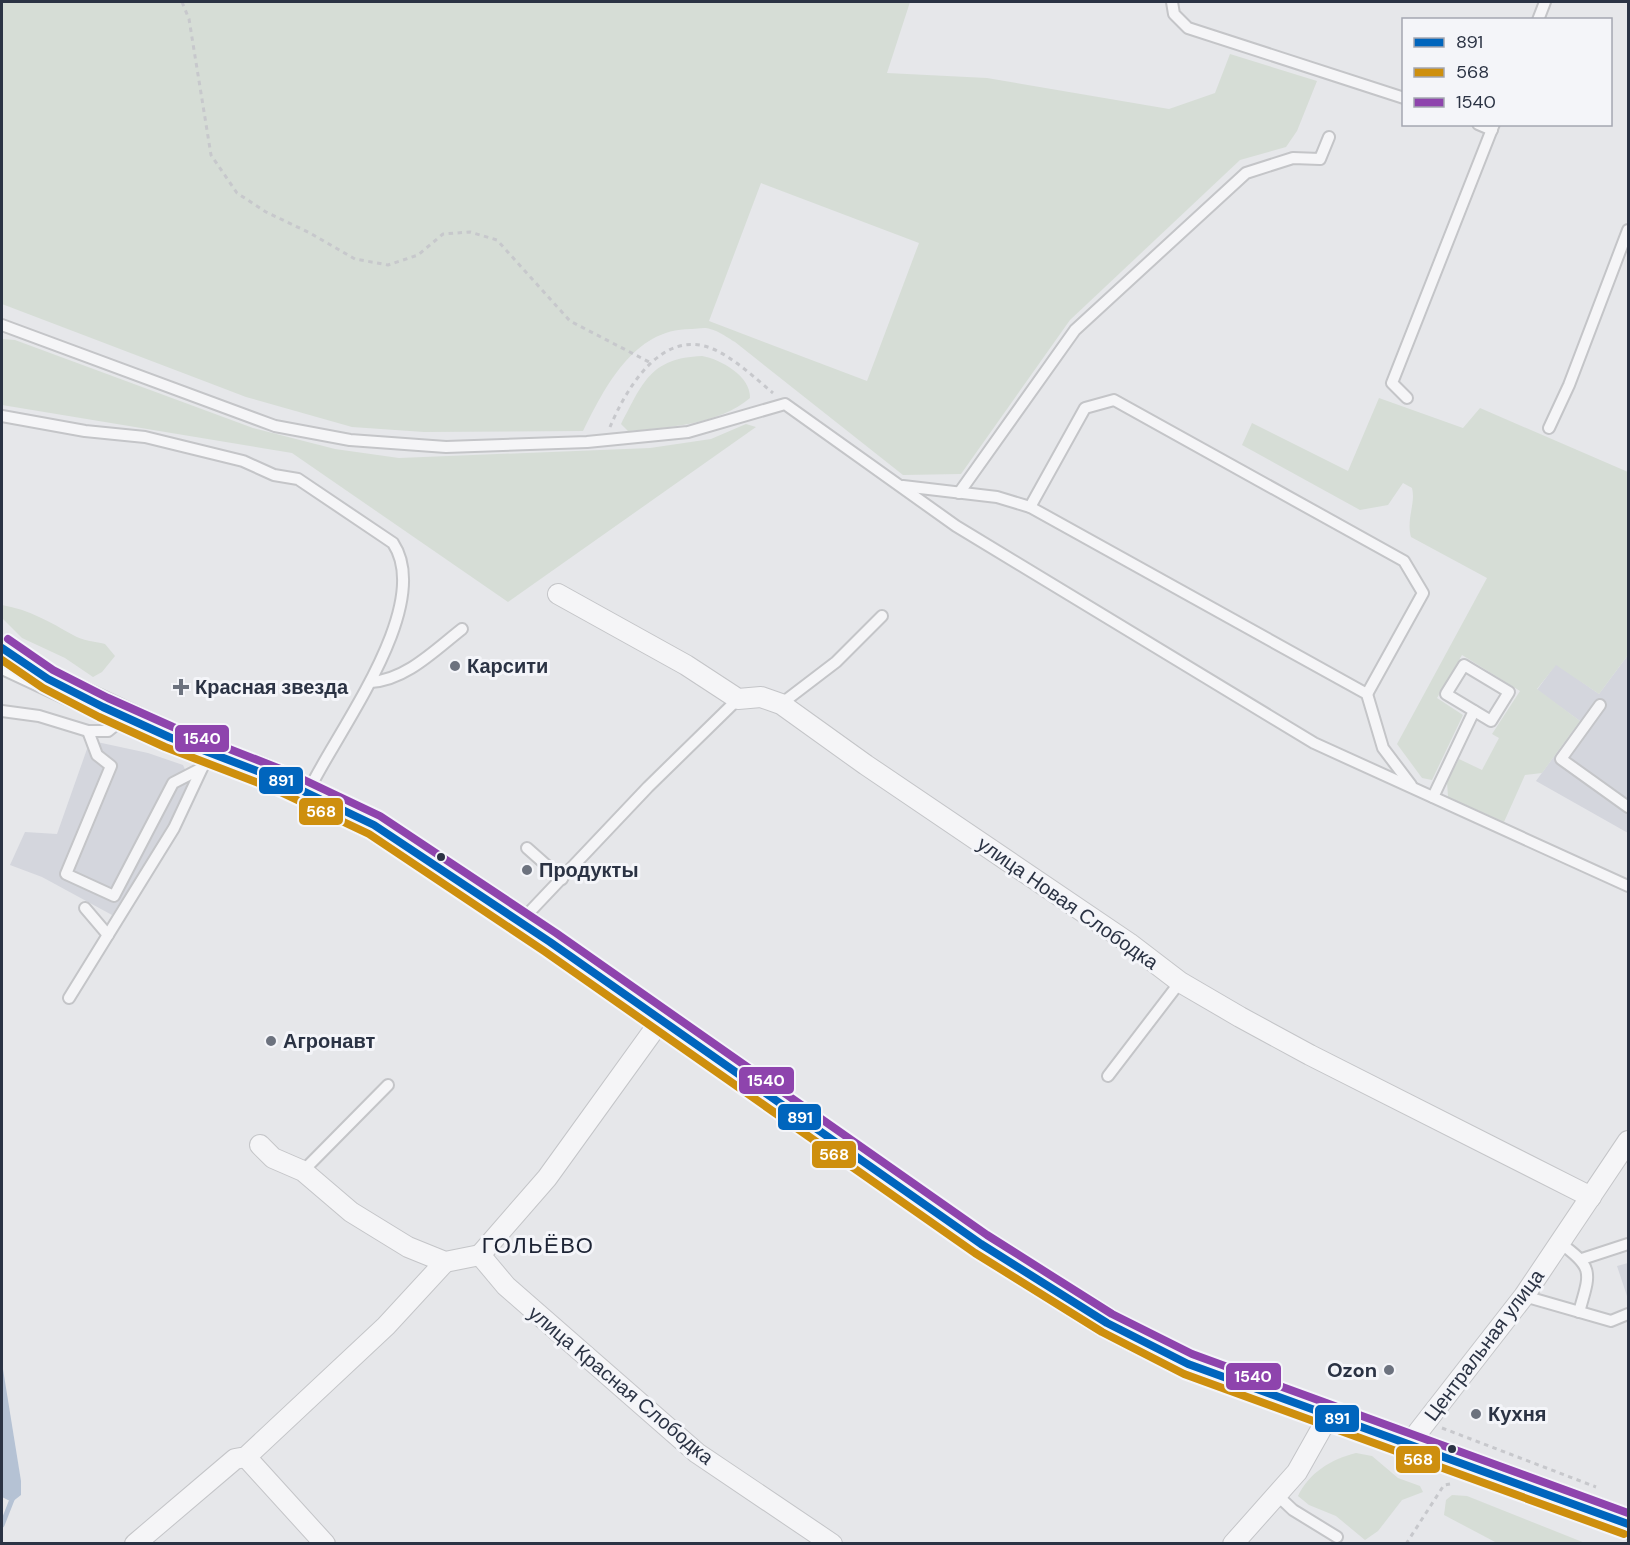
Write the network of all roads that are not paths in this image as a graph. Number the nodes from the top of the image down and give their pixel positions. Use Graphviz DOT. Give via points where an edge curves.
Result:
graph roads {
  1 [pos="1172,2"];
  2 [pos="1545,2"];
  3 [pos="1539,18"];
  4 [pos="1402,97"];
  5 [pos="1493,127"];
  6 [pos="1329,137"];
  7 [pos="1629,230"];
  8 [pos="2,325"];
  9 [pos="1407,398"];
  10 [pos="2,416"];
  11 [pos="1549,428"];
  12 [pos="899,486"];
  13 [pos="959,493"];
  14 [pos="1030,507"];
  15 [pos="558,594"];
  16 [pos="882,616"];
  17 [pos="462,629"];
  18 [pos="2,648"];
  19 [pos="2,659"];
  20 [pos="48,679"];
  21 [pos="371,682"];
  22 [pos="1366,694"];
  23 [pos="738,699"];
  24 [pos="781,705"];
  25 [pos="1600,705"];
  26 [pos="2,711"];
  27 [pos="1474,711"];
  28 [pos="126,717"];
  29 [pos="88,731"];
  30 [pos="205,760"];
  31 [pos="1413,788"];
  32 [pos="308,792"];
  33 [pos="1433,797"];
  34 [pos="1629,807"];
  35 [pos="527,848"];
  36 [pos="562,879"];
  37 [pos="1629,886"];
  38 [pos="85,908"];
  39 [pos="521,922"];
  40 [pos="108,935"];
  41 [pos="1180,982"];
  42 [pos="69,998"];
  43 [pos="661,1020"];
  44 [pos="1108,1077"];
  45 [pos="388,1085"];
  46 [pos="1629,1141"];
  47 [pos="260,1145"];
  48 [pos="303,1172"];
  49 [pos="1591,1197"];
  50 [pos="1560,1243"];
  51 [pos="1629,1244"];
  52 [pos="480,1255"];
  53 [pos="1582,1259"];
  54 [pos="445,1262"];
  55 [pos="1524,1296"];
  56 [pos="1580,1312"];
  57 [pos="1629,1314"];
  58 [pos="1328,1416"];
  59 [pos="1408,1445"];
  60 [pos="246,1457"];
  61 [pos="1277,1495"];
  62 [pos="1629,1524"];
  63 [pos="1339,1541"];
  64 [pos="135,1544"];
  65 [pos="325,1544"];
  66 [pos="832,1544"];
  67 [pos="1233,1544"];
  1 -- 4 [label="lane" via="1174,14 1188,28"];
  2 -- 3 [label="lane"];
  5 -- 9 [label="lane" via="1392,383"];
  6 -- 13 [label="lane" via="1320,159 1293,158 1246,172 1075,330"];
  7 -- 11 [label="lane"];
  8 -- 12 [label="lane" via="286,428 350,440 446,447 605,440 688,432 785,404"];
  10 -- 21 [label="lane" via="145,437 243,461 274,475 298,479 393,543 399,551 403,590 396,620"];
  12 -- 13 [label="lane"];
  12 -- 31 [label="lane" via="956,526 1314,743"];
  13 -- 14 [label="lane"];
  14 -- 22 [label="lane"];
  14 -- 22 [label="lane" via="1085,408 1114,400 1404,561 1423,593"];
  15 -- 23 [label="street" via="686,664"];
  16 -- 24 [label="lane" via="836,662"];
  17 -- 21 [label="lane" via="413,667 386,681"];
  18 -- 20 [label="main road"];
  19 -- 20 [label="main road"];
  20 -- 28 [label="main road"];
  21 -- 32 [label="lane"];
  22 -- 31 [label="lane" via="1383,747"];
  23 -- 24 [label="street, улица Новая Слободка" via="761,697"];
  23 -- 36 [label="lane"];
  24 -- 41 [label="street, улица Новая Слободка" via="1129,942"];
  25 -- 34 [label="lane" via="1561,759"];
  26 -- 29 [label="lane" via="39,716"];
  27 -- 27 [label="lane" via="1446,694 1464,665 1509,692 1491,721"];
  27 -- 33 [label="lane"];
  28 -- 29 [label="lane" via="108,731"];
  28 -- 30 [label="main road"];
  29 -- 30 [label="lane" via="97,755 111,765 66,874 114,896 173,783"];
  30 -- 32 [label="main road"];
  30 -- 40 [label="lane" via="174,828"];
  31 -- 33 [label="lane"];
  32 -- 39 [label="main road" via="374,825"];
  33 -- 37 [label="lane"];
  35 -- 36 [label="lane"];
  36 -- 39 [label="lane"];
  38 -- 40 [label="lane"];
  39 -- 43 [label="main road"];
  40 -- 42 [label="lane"];
  41 -- 44 [label="lane"];
  41 -- 49 [label="street, улица Новая Слободка" via="1310,1055"];
  43 -- 52 [label="street" via="547,1178"];
  43 -- 58 [label="main road" via="981,1244 1107,1323 1188,1364"];
  45 -- 48 [label="lane"];
  46 -- 49 [label="street, Центральная улица"];
  47 -- 48 [label="street" via="273,1158"];
  48 -- 54 [label="street" via="351,1212 408,1247"];
  49 -- 50 [label="street, Центральная улица"];
  50 -- 53 [label="lane"];
  50 -- 55 [label="street, Центральная улица"];
  51 -- 53 [label="lane"];
  52 -- 54 [label="street"];
  52 -- 66 [label="street, улица Красная Слободка" via="506,1286 697,1453"];
  53 -- 56 [label="lane" via="1589,1278"];
  54 -- 60 [label="street" via="386,1326"];
  55 -- 56 [label="lane"];
  55 -- 59 [label="street, Центральная улица"];
  56 -- 57 [label="lane" via="1611,1321"];
  58 -- 59 [label="main road"];
  58 -- 61 [label="street" via="1297,1472"];
  59 -- 62 [label="main road"];
  60 -- 64 [label="street" via="235,1459"];
  60 -- 65 [label="street"];
  61 -- 63 [label="lane"];
  61 -- 67 [label="street"];
}
